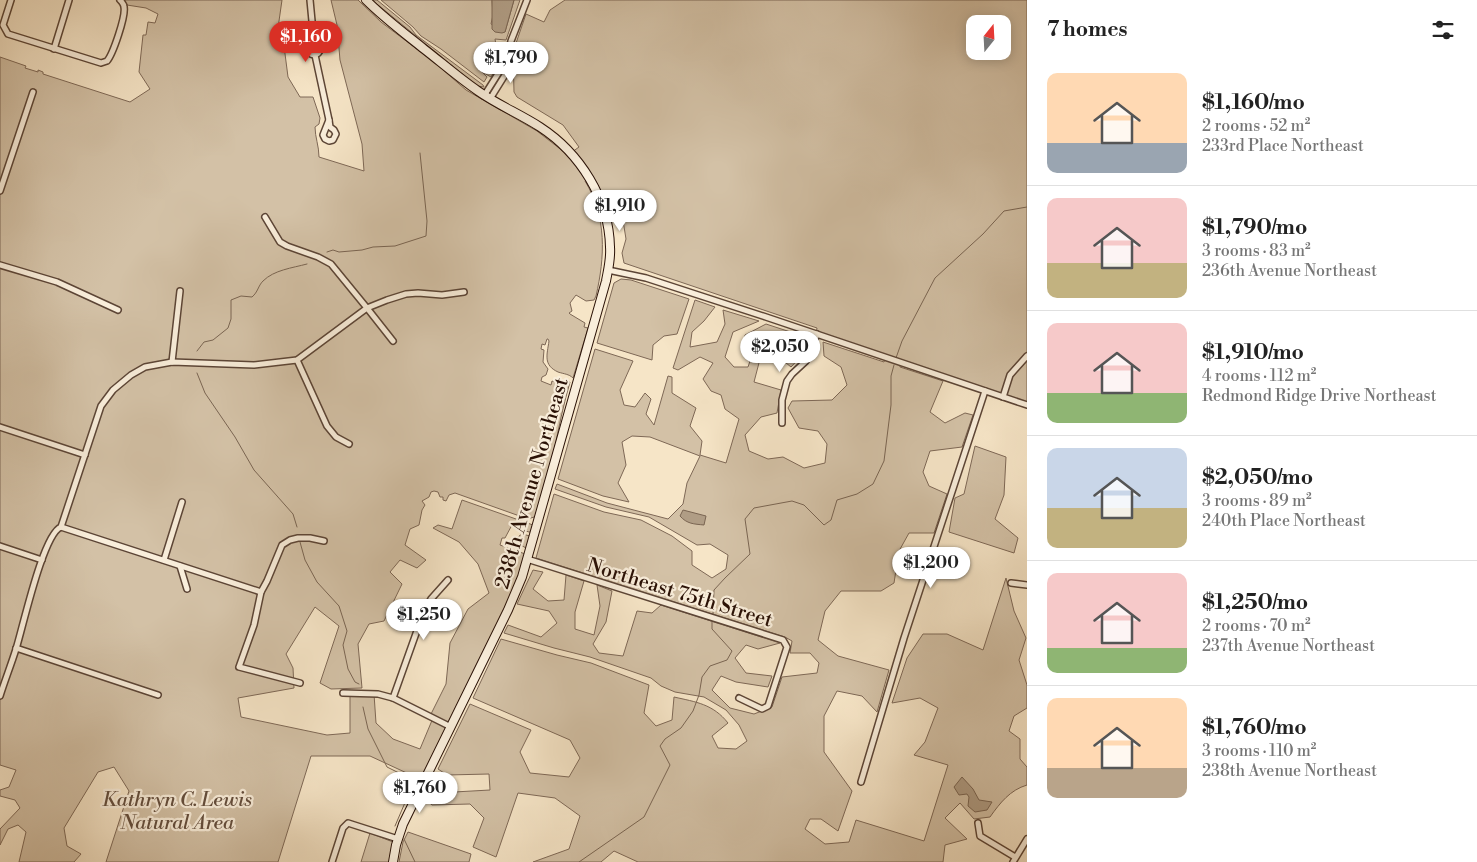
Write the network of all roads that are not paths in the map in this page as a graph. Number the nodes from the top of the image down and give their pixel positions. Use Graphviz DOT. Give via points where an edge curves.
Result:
graph roads {
  1 [pos="11,0"];
  2 [pos="69,0"];
  3 [pos="310,0"];
  4 [pos="366,0"];
  5 [pos="526,0"];
  6 [pos="122,2"];
  7 [pos="314,42"];
  8 [pos="54,49"];
  9 [pos="315,55"];
  10 [pos="33,92"];
  11 [pos="487,98"];
  12 [pos="329,120"];
  13 [pos="0,191"];
  14 [pos="265,217"];
  15 [pos="0,264"];
  16 [pos="608,270"];
  17 [pos="180,291"];
  18 [pos="464,292"];
  19 [pos="367,308"];
  20 [pos="118,310"];
  21 [pos="817,334"];
  22 [pos="393,341"];
  23 [pos="1027,356"];
  24 [pos="296,360"];
  25 [pos="172,362"];
  26 [pos="985,391"];
  27 [pos="1003,397"];
  28 [pos="1027,405"];
  29 [pos="782,423"];
  30 [pos="0,427"];
  31 [pos="349,444"];
  32 [pos="85,455"];
  33 [pos="182,502"];
  34 [pos="61,527"];
  35 [pos="324,541"];
  36 [pos="0,546"];
  37 [pos="527,559"];
  38 [pos="42,560"];
  39 [pos="164,560"];
  40 [pos="180,566"];
  41 [pos="448,580"];
  42 [pos="1011,583"];
  43 [pos="1027,585"];
  44 [pos="187,589"];
  45 [pos="261,592"];
  46 [pos="16,648"];
  47 [pos="300,683"];
  48 [pos="343,693"];
  49 [pos="158,695"];
  50 [pos="0,696"];
  51 [pos="393,698"];
  52 [pos="739,698"];
  53 [pos="451,727"];
  54 [pos="861,782"];
  55 [pos="978,822"];
  56 [pos="398,839"];
  57 [pos="1027,839"];
  58 [pos="1014,860"];
  59 [pos="332,862"];
  60 [pos="394,862"];
  1 -- 8 [label="street" via="4,22 10,35"];
  2 -- 8 [label="street"];
  3 -- 7 [label="street"];
  4 -- 11 [label="street, 238th Avenue Northeast"];
  5 -- 11 [label="street" via="511,41 505,74"];
  6 -- 8 [label="street" via="125,9 123,18 108,61 98,63"];
  7 -- 9 [label="street" via="308,50"];
  7 -- 9 [label="street" via="321,49"];
  9 -- 12 [label="street"];
  10 -- 13 [label="street"];
  11 -- 16 [label="street, 238th Avenue Northeast" via="558,139 589,176 599,197 609,234"];
  14 -- 19 [label="street" via="280,242 331,264"];
  15 -- 20 [label="street" via="57,282"];
  16 -- 21 [label="street" via="646,278"];
  16 -- 37 [label="street, 238th Avenue Northeast"];
  17 -- 25 [label="street"];
  18 -- 19 [label="street" via="406,294"];
  19 -- 22 [label="street"];
  19 -- 24 [label="street"];
  21 -- 26 [label="street"];
  21 -- 29 [label="street" via="806,361 787,381 782,400"];
  23 -- 27 [label="street" via="1010,375"];
  24 -- 25 [label="street" via="254,365"];
  24 -- 31 [label="street" via="327,426 336,438"];
  25 -- 32 [label="street" via="145,367 113,390 101,406"];
  26 -- 27 [label="street"];
  26 -- 54 [label="street" via="904,638"];
  27 -- 28 [label="street"];
  30 -- 32 [label="street"];
  32 -- 34 [label="street"];
  33 -- 39 [label="street"];
  34 -- 38 [label="street" via="56,530"];
  34 -- 39 [label="street"];
  35 -- 45 [label="street" via="306,537 285,542"];
  36 -- 38 [label="street"];
  37 -- 52 [label="street, Northeast 75th Street" via="783,640 787,647 768,706 762,709"];
  37 -- 53 [label="street, 238th Avenue Northeast" via="518,588"];
  38 -- 46 [label="street"];
  39 -- 40 [label="street"];
  40 -- 44 [label="street"];
  40 -- 45 [label="street"];
  41 -- 51 [label="street" via="424,611"];
  42 -- 43 [label="street"];
  45 -- 47 [label="street" via="240,665"];
  46 -- 49 [label="street"];
  46 -- 50 [label="street"];
  48 -- 51 [label="street"];
  51 -- 53 [label="street"];
  53 -- 56 [label="street, 238th Avenue Northeast"];
  55 -- 58 [label="street" via="980,836"];
  56 -- 59 [label="street" via="348,823 343,828"];
  56 -- 60 [label="street, 238th Avenue Northeast"];
  57 -- 58 [label="street"];
}
